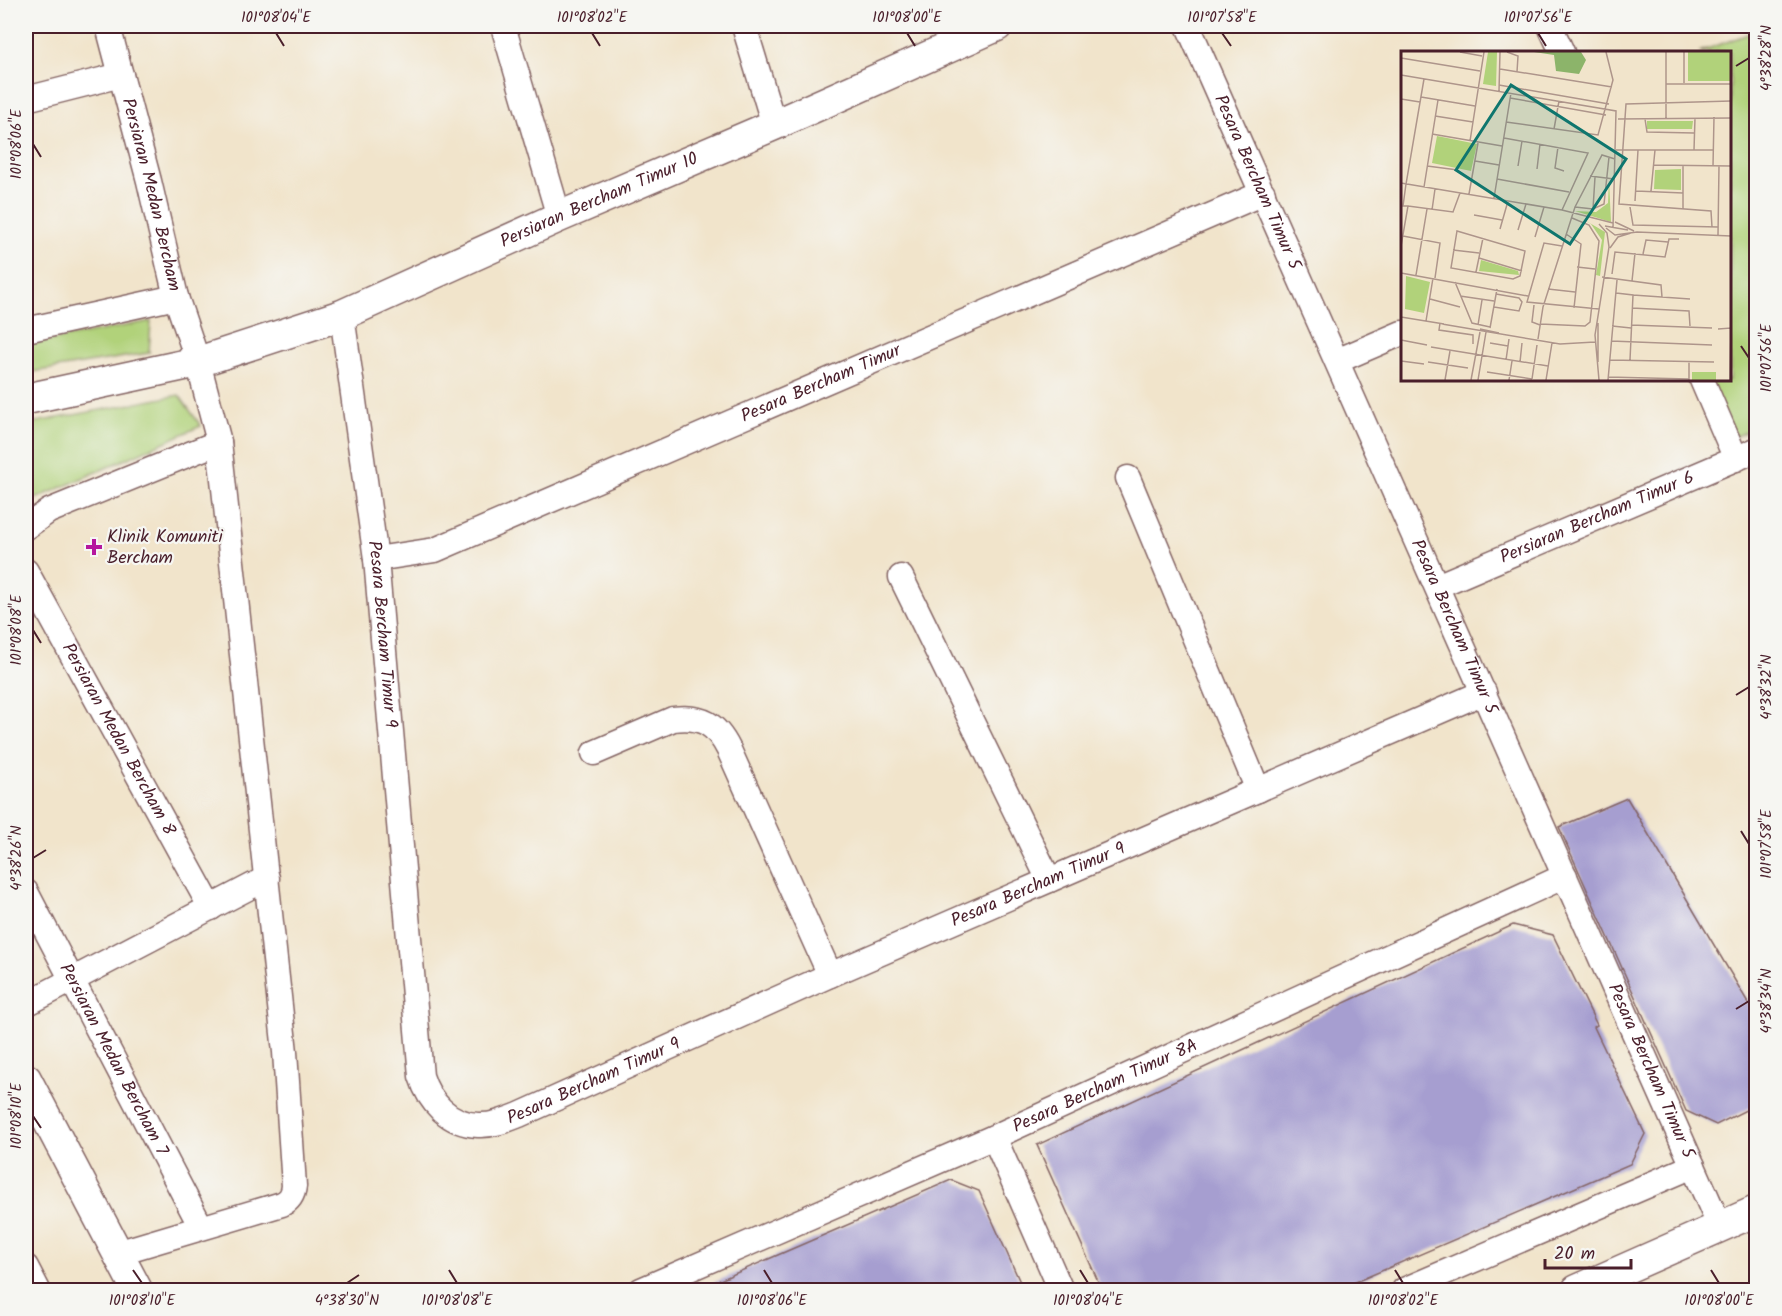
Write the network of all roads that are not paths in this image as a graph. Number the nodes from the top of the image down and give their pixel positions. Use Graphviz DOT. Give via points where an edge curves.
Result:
graph roads {
  1 [pos="108,26"];
  2 [pos="503,26"];
  3 [pos="744,26"];
  4 [pos="993,26"];
  5 [pos="1188,26"];
  6 [pos="1550,26"];
  7 [pos="1562,51"];
  8 [pos="121,75"];
  9 [pos="26,99"];
  10 [pos="774,125"];
  11 [pos="1263,193"];
  12 [pos="559,217"];
  13 [pos="176,297"];
  14 [pos="342,315"];
  15 [pos="26,330"];
  16 [pos="1401,333"];
  17 [pos="1337,361"];
  18 [pos="198,362"];
  19 [pos="1703,381"];
  20 [pos="26,399"];
  21 [pos="219,442"];
  22 [pos="1746,455"];
  23 [pos="1128,478"];
  24 [pos="26,527"];
  25 [pos="376,560"];
  26 [pos="26,571"];
  27 [pos="901,577"];
  28 [pos="1437,586"];
  29 [pos="1484,692"];
  30 [pos="594,753"];
  31 [pos="1258,789"];
  32 [pos="1565,876"];
  33 [pos="267,878"];
  34 [pos="1049,880"];
  35 [pos="26,892"];
  36 [pos="211,908"];
  37 [pos="830,975"];
  38 [pos="73,980"];
  39 [pos="26,1004"];
  40 [pos="26,1079"];
  41 [pos="994,1137"];
  42 [pos="1693,1166"];
  43 [pos="1756,1211"];
  44 [pos="201,1227"];
  45 [pos="1720,1227"];
  46 [pos="117,1253"];
  47 [pos="26,1267"];
  48 [pos="38,1290"];
  49 [pos="137,1290"];
  50 [pos="641,1290"];
  51 [pos="1062,1290"];
  52 [pos="1404,1290"];
  53 [pos="1577,1290"];
  1 -- 8 [label="street, Persiaran Medan Bercham"];
  2 -- 12 [label="street"];
  3 -- 10 [label="street"];
  4 -- 10 [label="street, Persiaran Bercham Timur 10"];
  5 -- 11 [label="street, Pesara Bercham Timur 5"];
  6 -- 7 [label="street"];
  8 -- 9 [label="street"];
  8 -- 13 [label="street, Persiaran Medan Bercham"];
  10 -- 12 [label="street, Persiaran Bercham Timur 10"];
  11 -- 17 [label="street, Pesara Bercham Timur 5"];
  11 -- 25 [label="street, Pesara Bercham Timur" via="435,550"];
  12 -- 14 [label="street, Persiaran Bercham Timur 10"];
  13 -- 15 [label="street"];
  13 -- 18 [label="street, Persiaran Medan Bercham"];
  14 -- 18 [label="street, Persiaran Bercham Timur 10"];
  14 -- 25 [label="street, Pesara Bercham Timur 9"];
  16 -- 17 [label="street"];
  17 -- 28 [label="street, Pesara Bercham Timur 5"];
  18 -- 20 [label="street, Persiaran Bercham Timur 10"];
  18 -- 21 [label="street, Persiaran Medan Bercham"];
  19 -- 22 [label="street"];
  21 -- 24 [label="street" via="49,511"];
  21 -- 33 [label="street, Persiaran Medan Bercham"];
  22 -- 28 [label="street, Persiaran Bercham Timur 6"];
  23 -- 31 [label="street"];
  25 -- 37 [label="street, Pesara Bercham Timur 9" via="418,1056 425,1088 443,1112 478,1125 504,1121"];
  26 -- 36 [label="street, Persiaran Medan Bercham 8"];
  27 -- 34 [label="street"];
  28 -- 29 [label="street, Pesara Bercham Timur 5"];
  29 -- 31 [label="street, Pesara Bercham Timur 9"];
  29 -- 32 [label="street, Pesara Bercham Timur 5"];
  30 -- 37 [label="street" via="673,719 699,719 712,725 729,750"];
  31 -- 34 [label="street, Pesara Bercham Timur 9"];
  32 -- 41 [label="street, Pesara Bercham Timur 8A"];
  32 -- 42 [label="street, Pesara Bercham Timur 5"];
  33 -- 36 [label="street"];
  33 -- 44 [label="street, Persiaran Medan Bercham" via="285,1052 293,1194 282,1204"];
  34 -- 37 [label="street, Pesara Bercham Timur 9"];
  35 -- 38 [label="street, Persiaran Medan Bercham 7"];
  36 -- 38 [label="street"];
  38 -- 39 [label="street"];
  38 -- 44 [label="street, Persiaran Medan Bercham 7"];
  40 -- 46 [label="street"];
  41 -- 50 [label="street, Pesara Bercham Timur 8A"];
  41 -- 51 [label="street"];
  42 -- 45 [label="street, Pesara Bercham Timur 5"];
  42 -- 52 [label="street"];
  43 -- 45 [label="street"];
  44 -- 46 [label="street"];
  45 -- 53 [label="street"];
  46 -- 49 [label="street"];
  47 -- 48 [label="street"];
}
